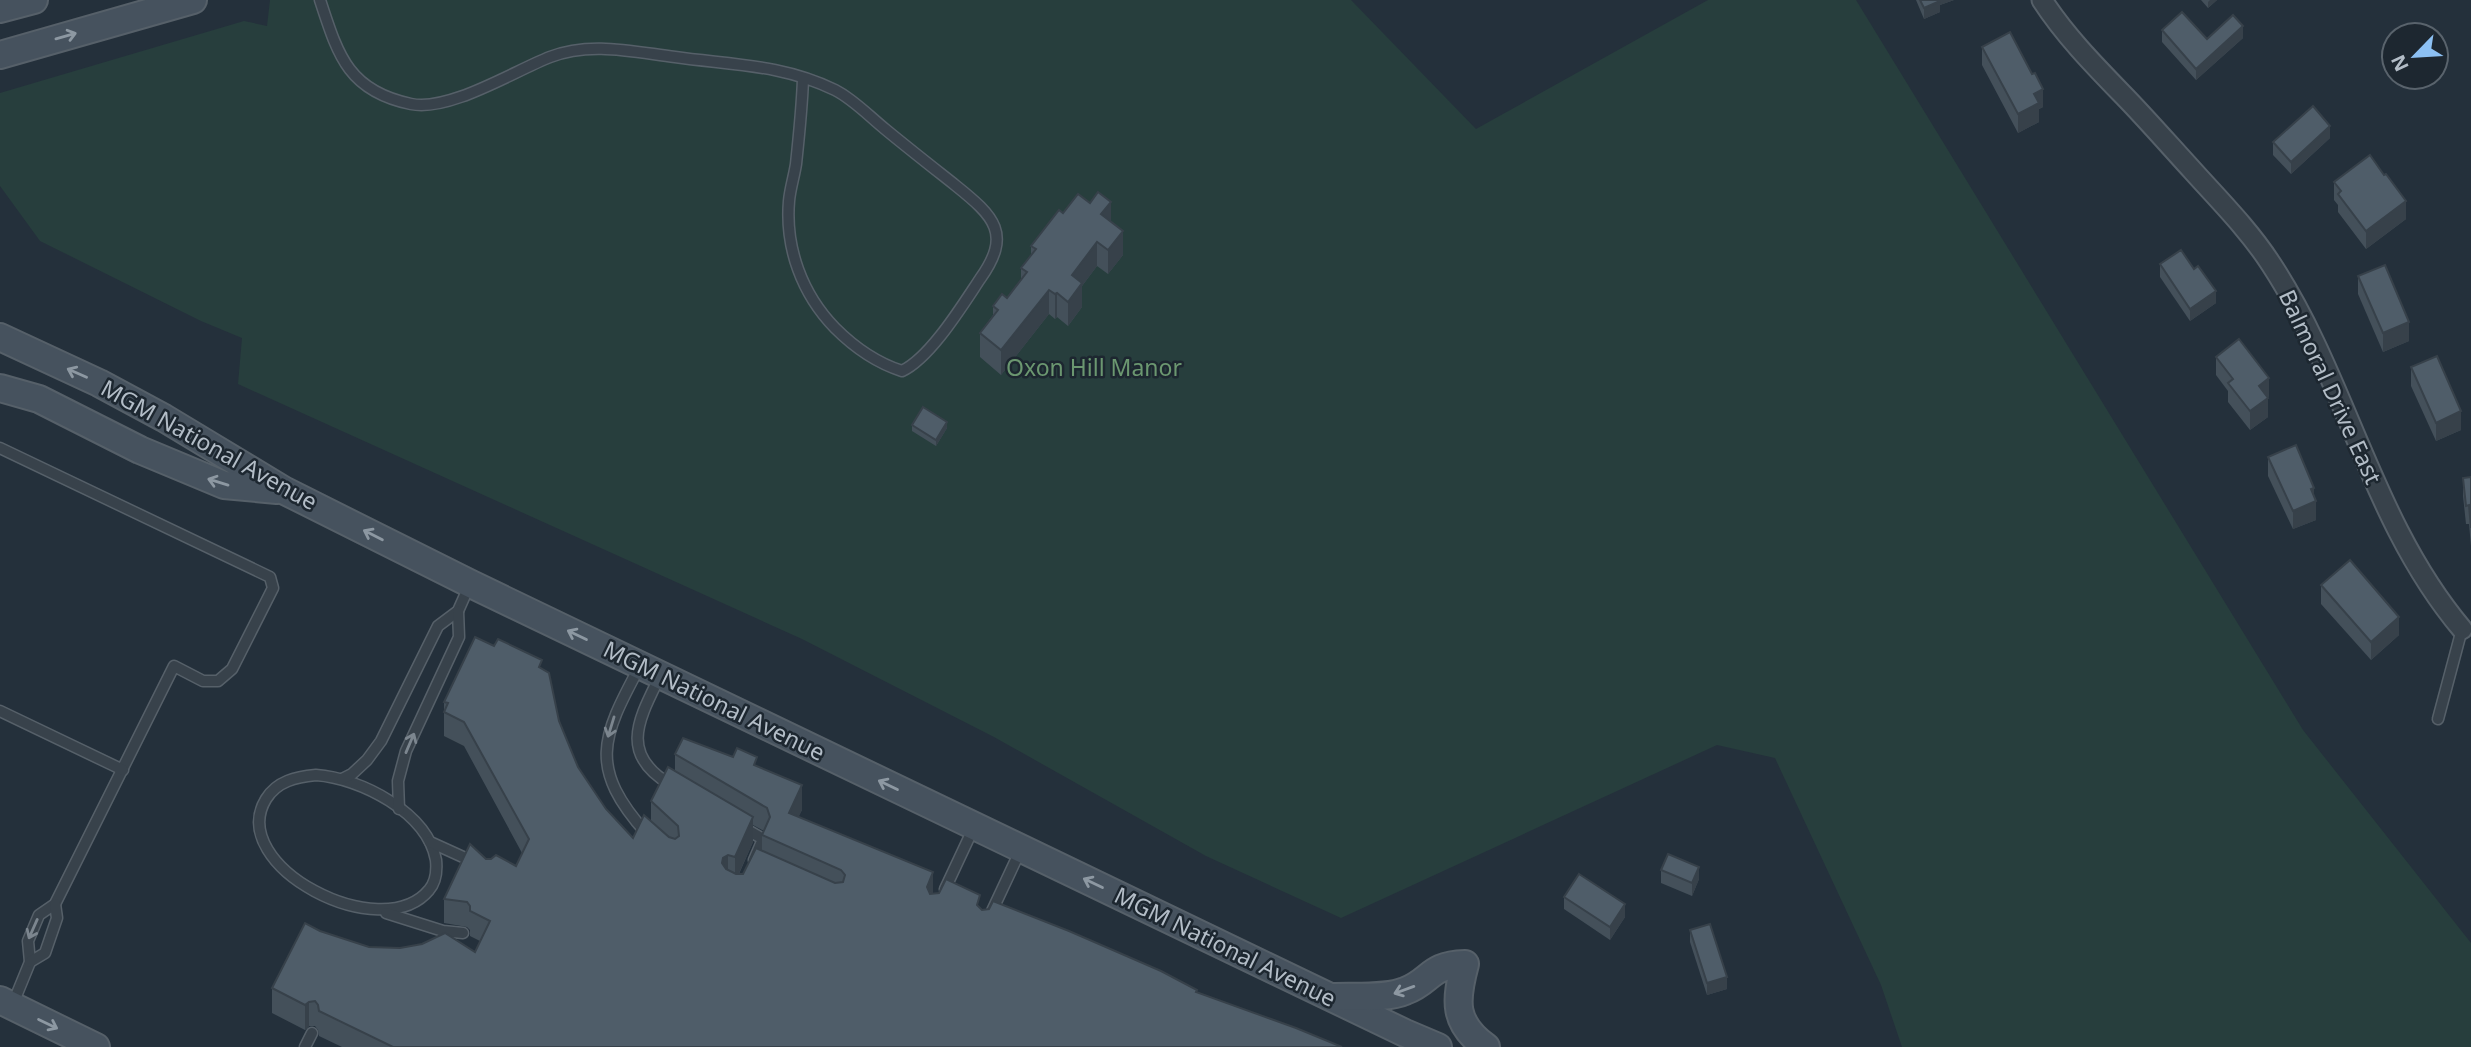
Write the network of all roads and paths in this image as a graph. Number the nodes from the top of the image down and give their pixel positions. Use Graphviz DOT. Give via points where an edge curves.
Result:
graph roads {
  1 [pos="34,0"];
  2 [pos="193,0"];
  3 [pos="320,0"];
  4 [pos="2042,0"];
  5 [pos="0,9"];
  6 [pos="0,55"];
  7 [pos="803,79"];
  8 [pos="0,337"];
  9 [pos="0,388"];
  10 [pos="0,448"];
  11 [pos="285,491"];
  12 [pos="471,584"];
  13 [pos="458,611"];
  14 [pos="2462,629"];
  15 [pos="650,670"];
  16 [pos="0,711"];
  17 [pos="2438,719"];
  18 [pos="123,770"];
  19 [pos="342,779"];
  20 [pos="683,792"];
  21 [pos="399,809"];
  22 [pos="729,819"];
  23 [pos="975,827"];
  24 [pos="430,842"];
  25 [pos="656,842"];
  26 [pos="1021,848"];
  27 [pos="764,869"];
  28 [pos="484,871"];
  29 [pos="939,900"];
  30 [pos="55,904"];
  31 [pos="379,911"];
  32 [pos="990,916"];
  33 [pos="463,933"];
  34 [pos="30,962"];
  35 [pos="1330,997"];
  36 [pos="6,1003"];
  37 [pos="312,1033"];
  38 [pos="96,1047"];
  39 [pos="305,1047"];
  40 [pos="1438,1047"];
  41 [pos="1486,1047"];
  1 -- 5 [label="main road"];
  6 -- 2 [label="main road, one-way"];
  3 -- 7 [label="lane" via="346,66 381,94 413,104 454,99 548,58 581,49 763,66"];
  4 -- 14 [label="street, Balmoral Drive East" via="2077,47 2254,238 2301,315 2401,539"];
  7 -- 7 [label="lane" via="843,95 959,188 993,222 999,238 993,261 926,353 902,371 883,365 827,319 807,291 792,252 789,200"];
  11 -- 8 [label="main road, MGM National Avenue, one-way" via="164,418"];
  11 -- 9 [label="main road, one-way" via="224,485 38,399"];
  10 -- 18 [label="lane" via="270,577 273,588 232,669 218,681 203,681 174,666"];
  12 -- 11 [label="main road, MGM National Avenue, one-way"];
  12 -- 13 [label="lane"];
  15 -- 12 [label="main road, MGM National Avenue, one-way"];
  13 -- 19 [label="lane" via="438,626 368,760"];
  21 -- 13 [label="lane, one-way" via="398,781 406,751 459,636"];
  14 -- 17 [label="lane"];
  15 -- 20 [label="lane" via="637,729 639,751 656,776"];
  23 -- 15 [label="main road, MGM National Avenue, one-way"];
  15 -- 25 [label="lane, one-way" via="612,722 605,758 618,797"];
  16 -- 18 [label="lane"];
  18 -- 30 [label="lane"];
  19 -- 21 [label="lane"];
  19 -- 31 [label="lane" via="302,776 278,785 262,804 261,835 274,859 312,890"];
  21 -- 24 [label="lane"];
  22 -- 27 [label="lane" via="763,839 750,868"];
  23 -- 26 [label="main road, MGM National Avenue"];
  23 -- 29 [label="lane"];
  24 -- 28 [label="lane"];
  24 -- 31 [label="lane" via="437,865 433,886 412,904"];
  26 -- 32 [label="lane"];
  35 -- 26 [label="main road, MGM National Avenue, one-way"];
  30 -- 34 [label="lane" via="57,918 45,953"];
  30 -- 34 [label="lane, one-way" via="39,915 28,941"];
  31 -- 33 [label="lane"];
  34 -- 36 [label="lane"];
  35 -- 40 [label="main road, MGM National Avenue"];
  41 -- 35 [label="main road, one-way" via="1462,1022 1460,983 1465,964 1438,968 1397,994"];
  36 -- 38 [label="main road, one-way"];
  37 -- 39 [label="lane"];
}
